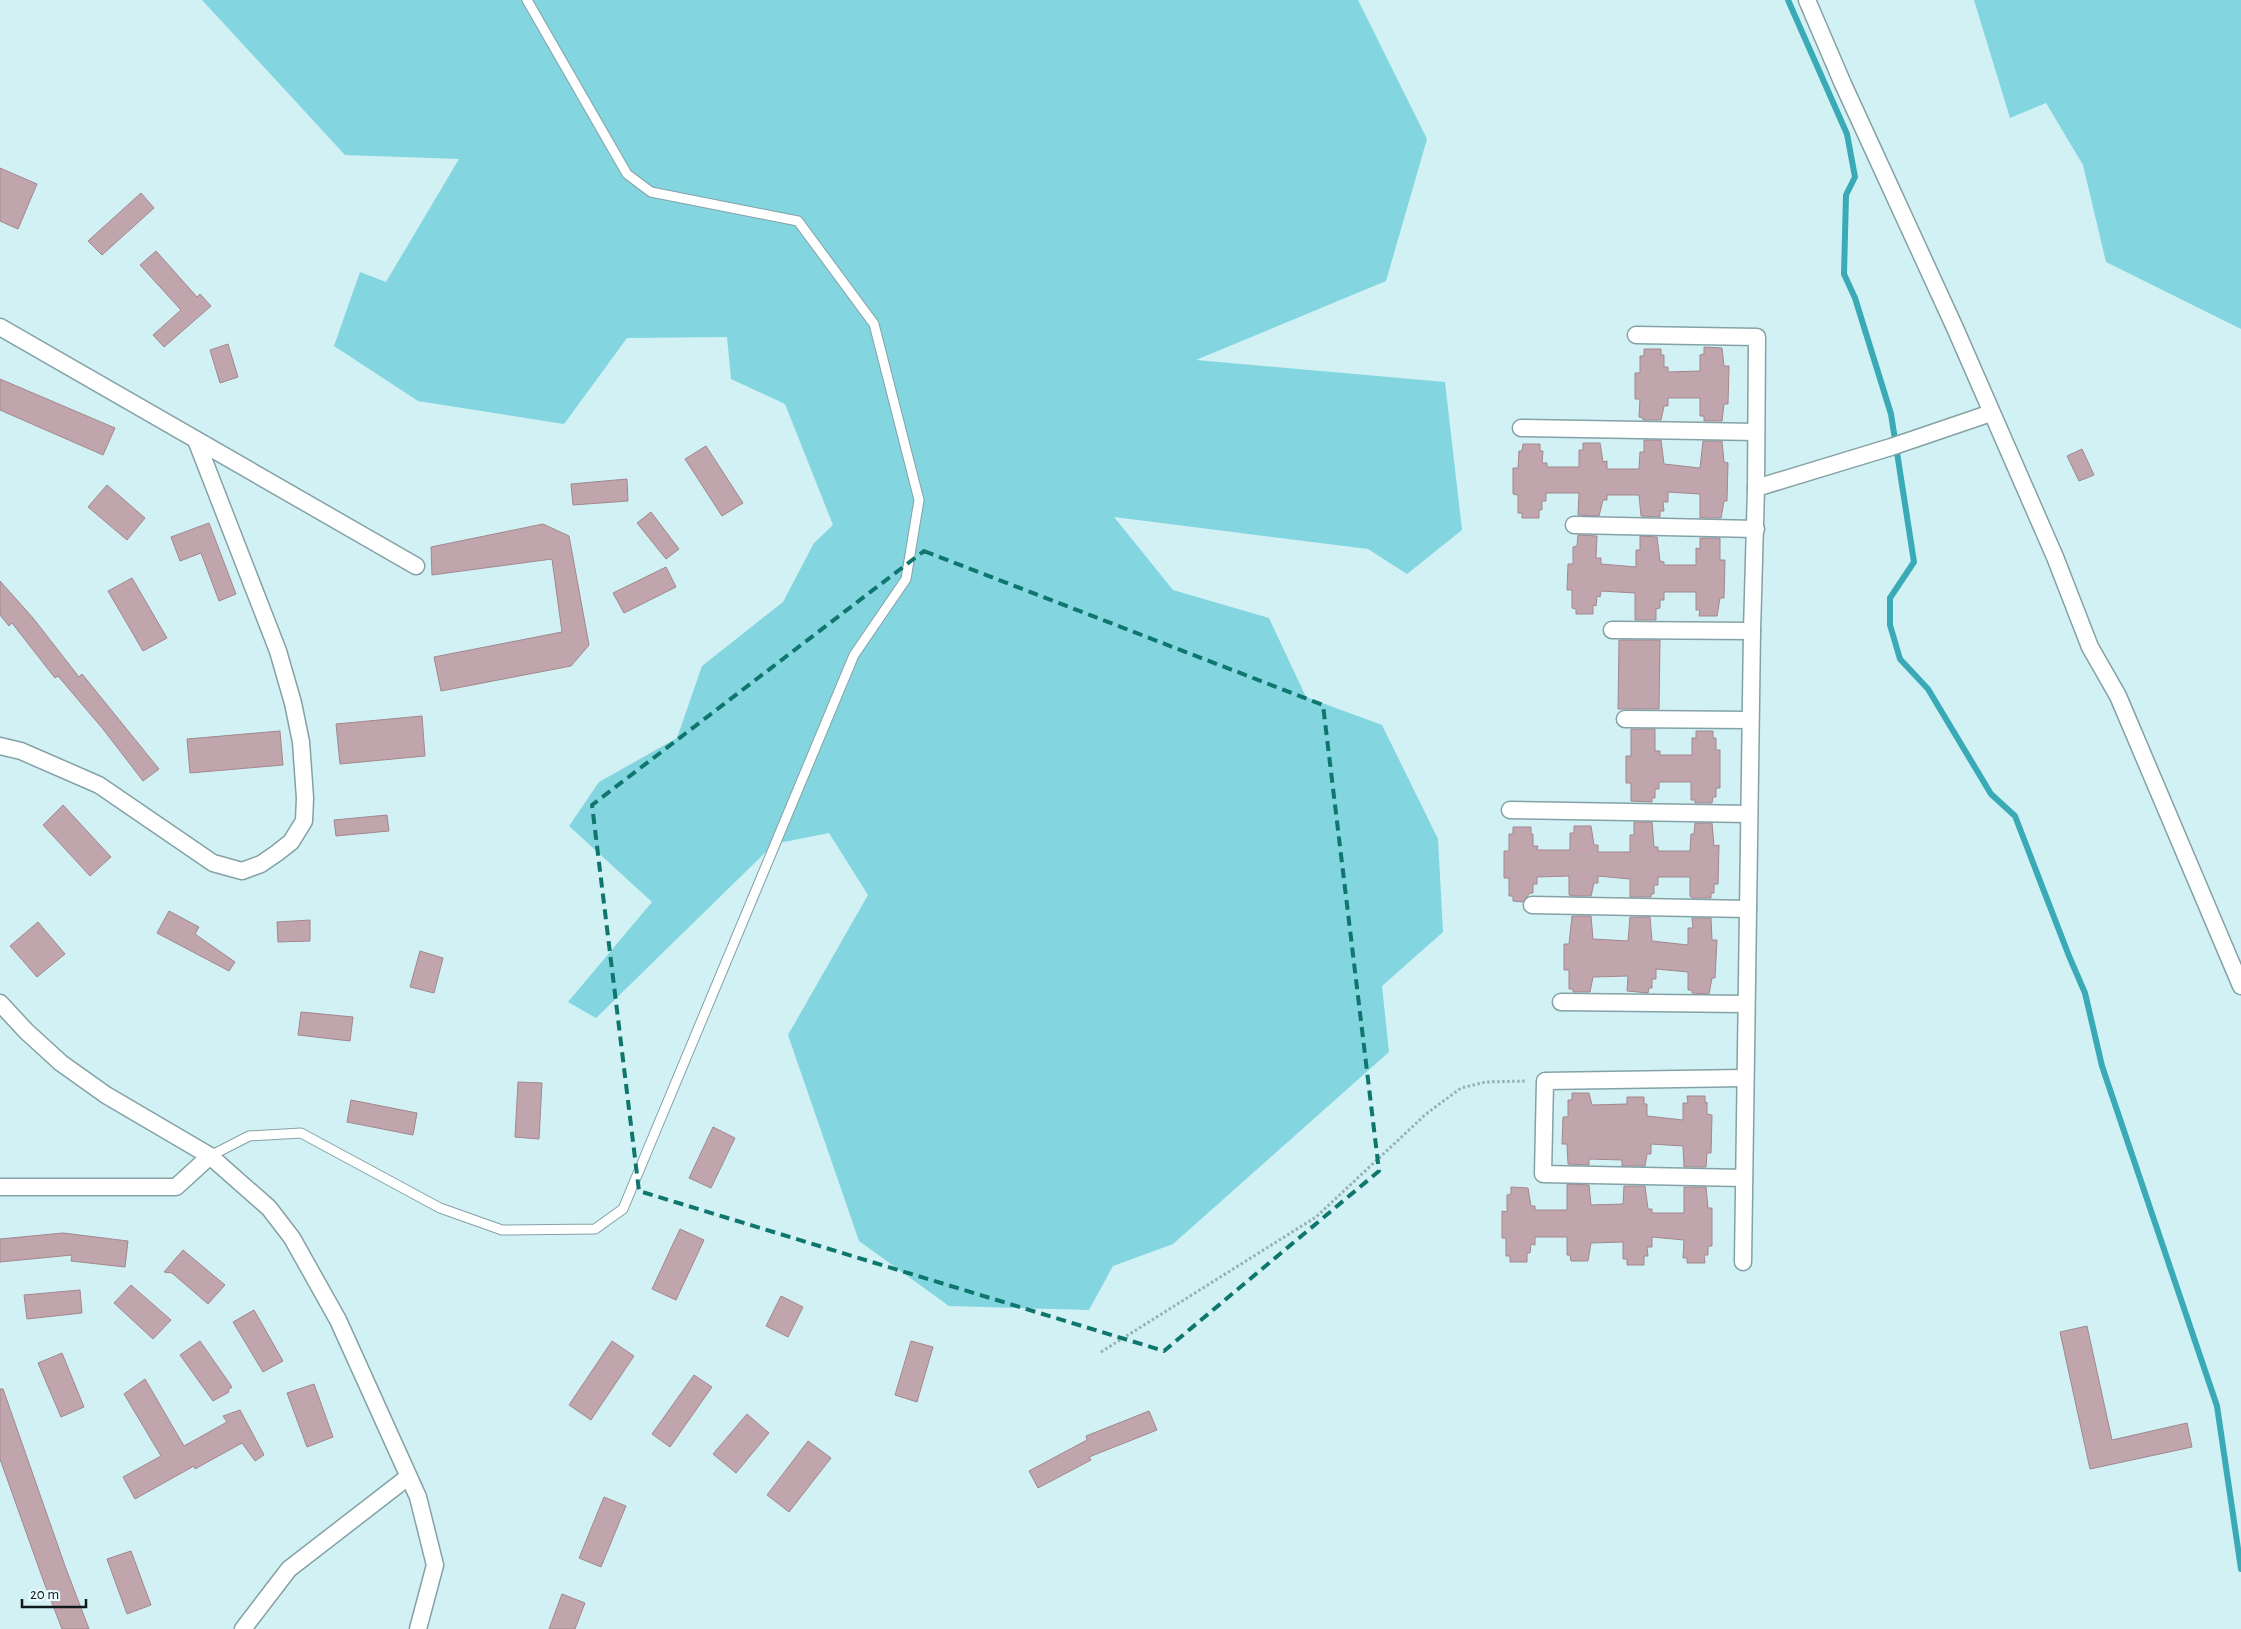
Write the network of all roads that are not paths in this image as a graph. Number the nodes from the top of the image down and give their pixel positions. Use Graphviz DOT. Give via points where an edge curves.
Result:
graph roads {
  1 [pos="527,0"];
  2 [pos="1807,0"];
  3 [pos="0,328"];
  4 [pos="1636,335"];
  5 [pos="1991,413"];
  6 [pos="1521,428"];
  7 [pos="1756,432"];
  8 [pos="196,440"];
  9 [pos="1756,488"];
  10 [pos="1574,525"];
  11 [pos="1756,529"];
  12 [pos="416,566"];
  13 [pos="1612,630"];
  14 [pos="1752,631"];
  15 [pos="1625,719"];
  16 [pos="1750,720"];
  17 [pos="0,746"];
  18 [pos="1510,810"];
  19 [pos="1749,814"];
  20 [pos="1532,905"];
  21 [pos="1748,909"];
  22 [pos="2241,986"];
  23 [pos="1561,1002"];
  24 [pos="0,1003"];
  25 [pos="1746,1004"];
  26 [pos="1745,1078"];
  27 [pos="210,1156"];
  28 [pos="1744,1178"];
  29 [pos="0,1187"];
  30 [pos="1743,1262"];
  31 [pos="408,1477"];
  32 [pos="243,1629"];
  33 [pos="418,1629"];
  1 -- 27 [label="lane" via="627,174 651,192 798,221 874,324 919,500 906,579 854,654 623,1210 595,1229 502,1230 440,1208 300,1133 249,1136"];
  2 -- 5 [label="street"];
  3 -- 8 [label="street"];
  4 -- 7 [label="street" via="1757,337"];
  5 -- 9 [label="street"];
  5 -- 22 [label="street" via="2090,647 2118,696"];
  6 -- 7 [label="street"];
  7 -- 9 [label="street"];
  8 -- 12 [label="street"];
  8 -- 17 [label="street" via="278,651 294,703 301,742 304,821 290,842 277,853 242,871 213,863 193,851 99,784 21,751"];
  9 -- 11 [label="street"];
  10 -- 11 [label="street"];
  11 -- 14 [label="street"];
  13 -- 14 [label="street"];
  14 -- 16 [label="street"];
  15 -- 16 [label="street"];
  16 -- 19 [label="street"];
  18 -- 19 [label="street"];
  19 -- 21 [label="street"];
  20 -- 21 [label="street"];
  21 -- 25 [label="street"];
  23 -- 25 [label="street"];
  24 -- 27 [label="street" via="61,1063 106,1095"];
  25 -- 26 [label="street"];
  26 -- 28 [label="street"];
  26 -- 28 [label="street" via="1545,1081 1543,1174"];
  27 -- 29 [label="street" via="176,1188"];
  27 -- 31 [label="street" via="269,1208 292,1238 338,1320"];
  28 -- 30 [label="street"];
  31 -- 32 [label="street" via="289,1569"];
  31 -- 33 [label="street" via="418,1497 435,1565"];
}
